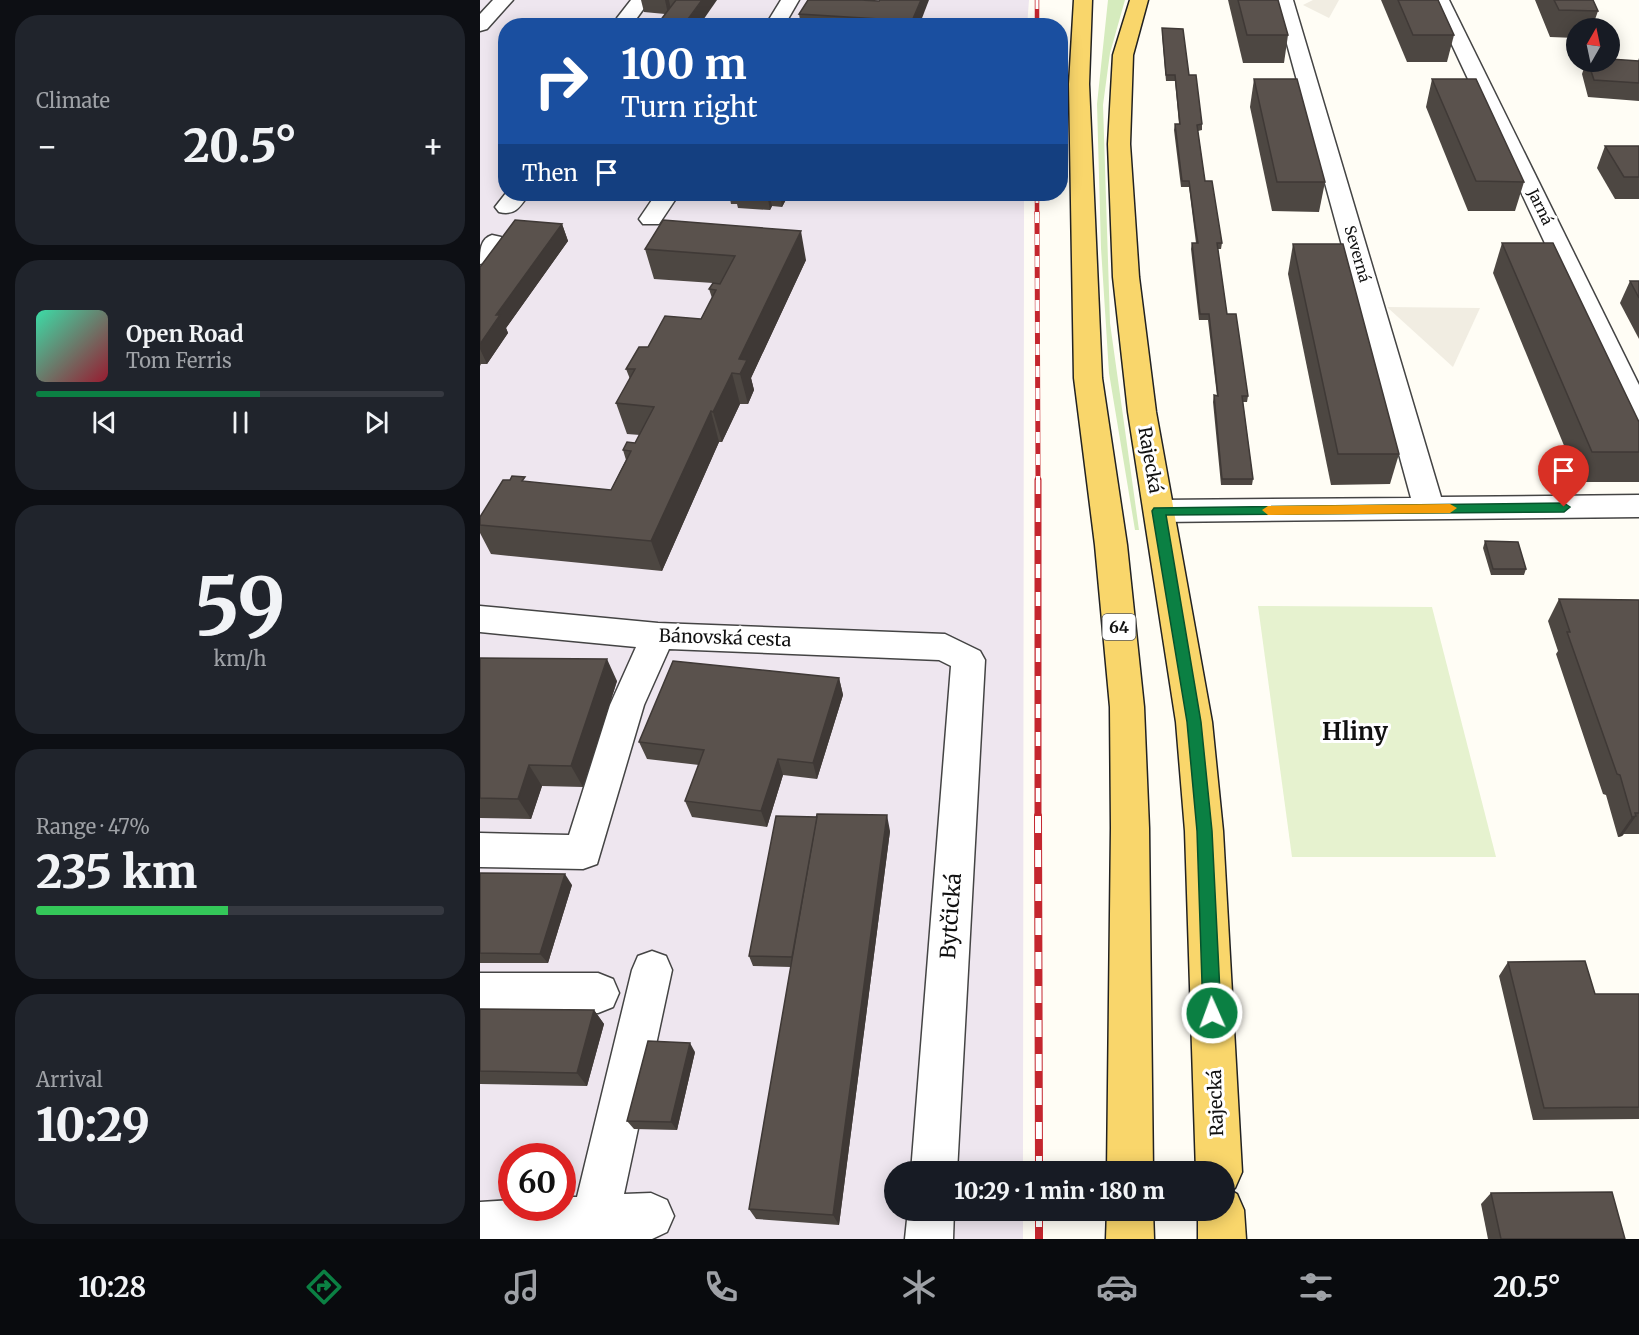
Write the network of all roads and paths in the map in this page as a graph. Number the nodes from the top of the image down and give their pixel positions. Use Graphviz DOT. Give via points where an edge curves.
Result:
graph roads {
  1 [pos="641,0"];
  2 [pos="790,0"];
  3 [pos="1083,0"];
  4 [pos="1139,0"];
  5 [pos="1284,0"];
  6 [pos="1440,0"];
  7 [pos="627,18"];
  8 [pos="779,18"];
  9 [pos="663,201"];
  10 [pos="651,219"];
  11 [pos="1639,414"];
  12 [pos="1639,506"];
  13 [pos="1429,509"];
  14 [pos="1159,511"];
  15 [pos="480,619"];
  16 [pos="658,636"];
  17 [pos="968,660"];
  18 [pos="480,850"];
  19 [pos="652,970"];
  20 [pos="480,993"];
  21 [pos="598,993"];
  22 [pos="935,1161"];
  23 [pos="1130,1161"];
  24 [pos="1219,1161"];
  25 [pos="651,1216"];
  26 [pos="595,1219"];
  27 [pos="931,1221"];
  28 [pos="1130,1221"];
  29 [pos="1221,1221"];
  30 [pos="480,1225"];
  31 [pos="930,1239"];
  32 [pos="1131,1239"];
  33 [pos="1222,1239"];
  1 -- 7 [label="street"];
  2 -- 8 [label="street"];
  3 -- 23 [label="main road, 64" via="1079,84 1088,378 1111,545 1127,707"];
  4 -- 14 [label="main road, Rajecká" via="1123,55 1119,144 1135,369"];
  5 -- 13 [label="street, Severná"];
  6 -- 11 [label="street, Jarná"];
  9 -- 10 [label="street"];
  12 -- 13 [label="street"];
  13 -- 14 [label="street"];
  14 -- 24 [label="main road, Rajecká" via="1194,722 1204,831"];
  15 -- 16 [label="street, Bánovská cesta"];
  16 -- 17 [label="street, Bánovská cesta" via="945,647"];
  16 -- 18 [label="street" via="627,705 583,852"];
  17 -- 22 [label="street, Bytčická"];
  19 -- 26 [label="street"];
  20 -- 21 [label="street"];
  25 -- 26 [label="street"];
  26 -- 30 [label="street"];
  27 -- 31 [label="street"];
  28 -- 32 [label="main road"];
  29 -- 33 [label="main road"];
}
